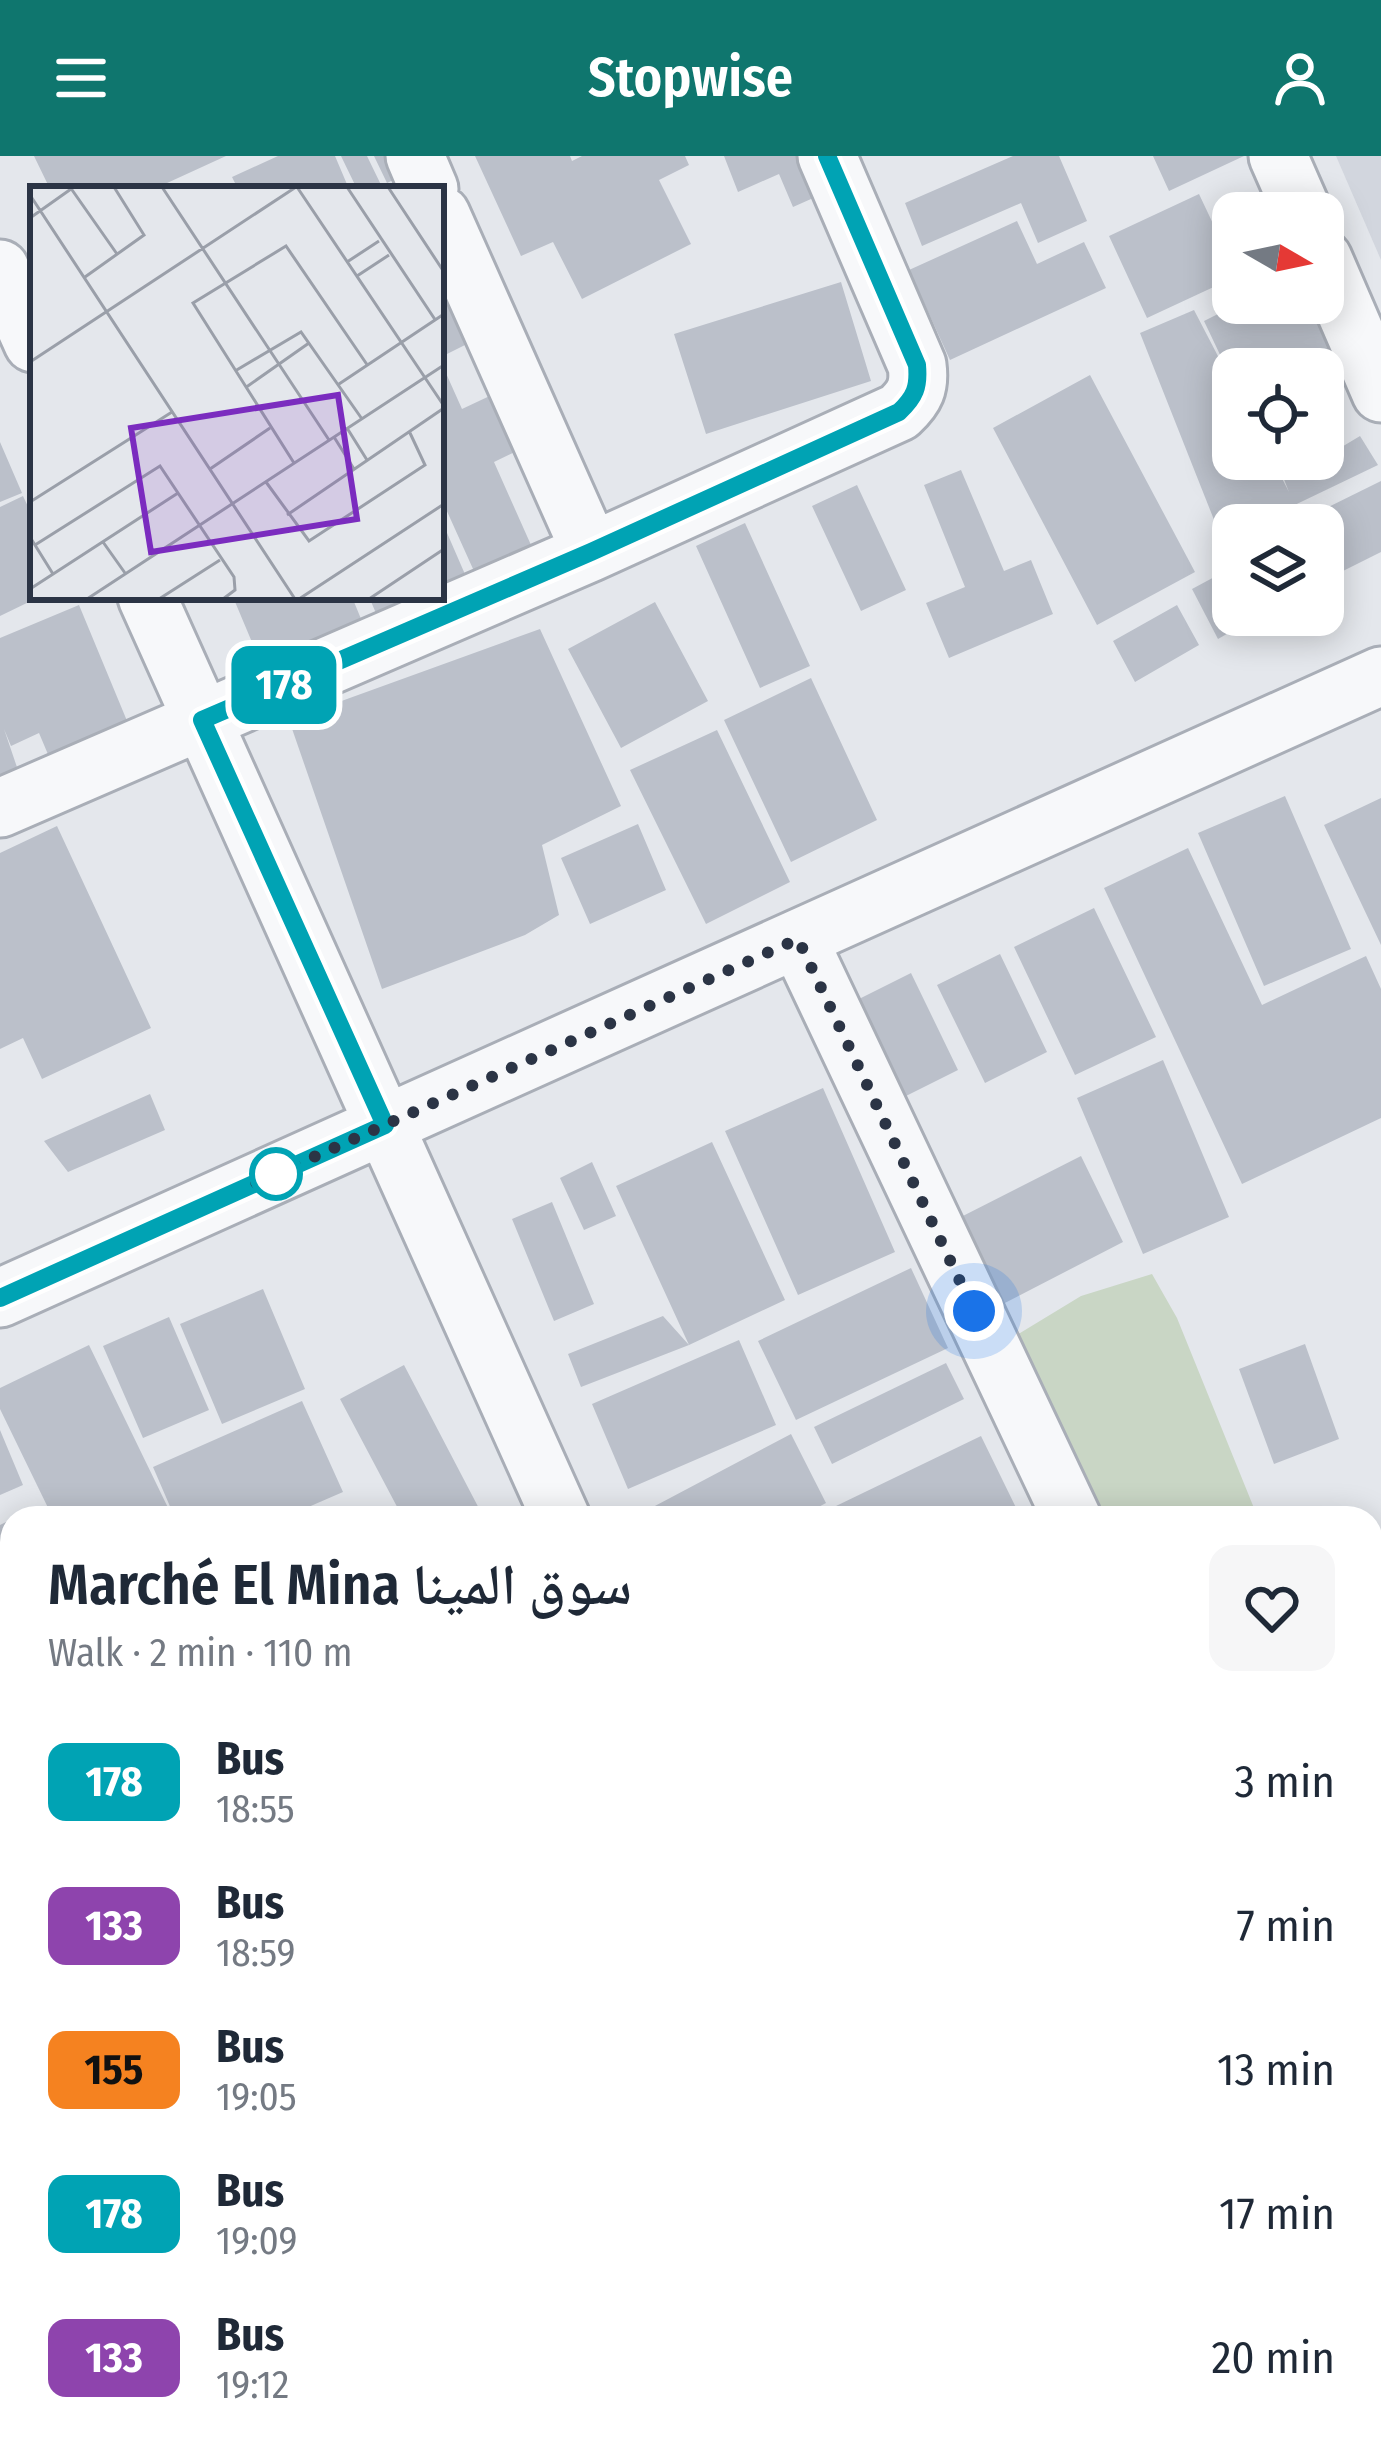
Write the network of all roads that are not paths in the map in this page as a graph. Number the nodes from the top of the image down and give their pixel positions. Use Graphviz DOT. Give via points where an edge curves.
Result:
graph roads {
  1 [pos="415,156"];
  2 [pos="827,156"];
  3 [pos="1278,156"];
  4 [pos="428,186"];
  5 [pos="1294,192"];
  6 [pos="444,222"];
  7 [pos="0,269"];
  8 [pos="1344,307"];
  9 [pos="30,336"];
  10 [pos="1381,392"];
  11 [pos="591,552"];
  12 [pos="148,600"];
  13 [pos="1381,676"];
  14 [pos="202,720"];
  15 [pos="0,808"];
  16 [pos="798,939"];
  17 [pos="385,1125"];
  18 [pos="0,1298"];
  19 [pos="556,1506"];
  20 [pos="1066,1506"];
  1 -- 4 [label="street"];
  2 -- 11 [label="street" via="917,365 914,398 899,412"];
  3 -- 5 [label="street"];
  6 -- 11 [label="street"];
  7 -- 9 [label="street"];
  8 -- 10 [label="street"];
  11 -- 14 [label="street"];
  12 -- 14 [label="street"];
  13 -- 16 [label="street"];
  14 -- 15 [label="street"];
  14 -- 17 [label="street"];
  16 -- 17 [label="street"];
  16 -- 20 [label="street"];
  17 -- 18 [label="street"];
  17 -- 19 [label="street"];
}
